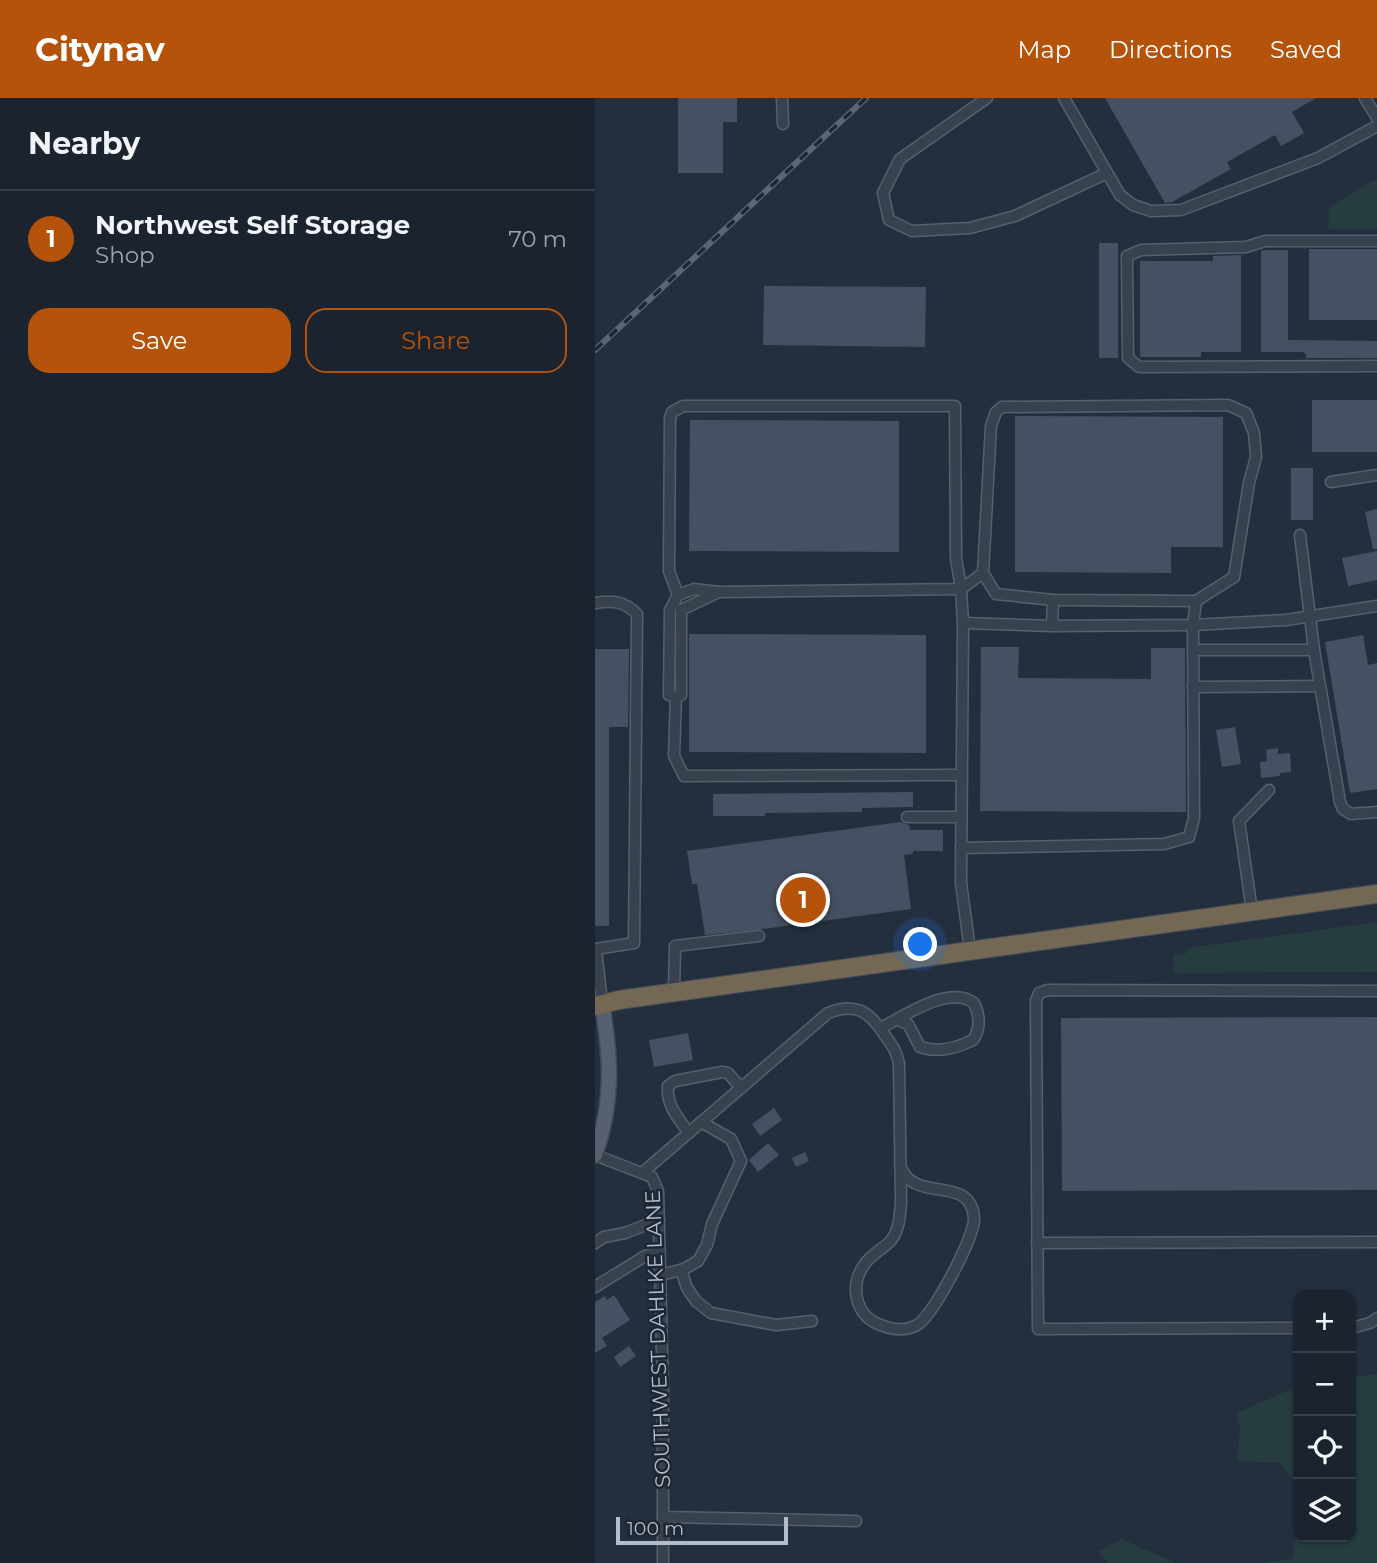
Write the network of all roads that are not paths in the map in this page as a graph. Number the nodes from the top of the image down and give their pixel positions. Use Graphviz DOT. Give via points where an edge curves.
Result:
graph roads {
  1 [pos="782,98"];
  2 [pos="987,98"];
  3 [pos="1064,98"];
  4 [pos="1365,98"];
  5 [pos="1377,118"];
  6 [pos="783,124"];
  7 [pos="1377,126"];
  8 [pos="1107,173"];
  9 [pos="1377,241"];
  10 [pos="1377,366"];
  11 [pos="1377,475"];
  12 [pos="1331,482"];
  13 [pos="1300,535"];
  14 [pos="983,573"];
  15 [pos="961,589"];
  16 [pos="719,592"];
  17 [pos="678,595"];
  18 [pos="1053,600"];
  19 [pos="1196,601"];
  20 [pos="595,603"];
  21 [pos="1377,606"];
  22 [pos="1309,616"];
  23 [pos="963,623"];
  24 [pos="1193,625"];
  25 [pos="1052,626"];
  26 [pos="1193,650"];
  27 [pos="1314,650"];
  28 [pos="1320,686"];
  29 [pos="1193,687"];
  30 [pos="675,696"];
  31 [pos="961,775"];
  32 [pos="1269,790"];
  33 [pos="1377,812"];
  34 [pos="907,817"];
  35 [pos="961,817"];
  36 [pos="961,848"];
  37 [pos="1377,894"];
  38 [pos="1252,911"];
  39 [pos="759,936"];
  40 [pos="596,949"];
  41 [pos="970,950"];
  42 [pos="1377,991"];
  43 [pos="674,992"];
  44 [pos="597,1003"];
  45 [pos="897,1020"];
  46 [pos="881,1028"];
  47 [pos="741,1088"];
  48 [pos="701,1122"];
  49 [pos="689,1133"];
  50 [pos="595,1155"];
  51 [pos="900,1165"];
  52 [pos="642,1173"];
  53 [pos="659,1220"];
  54 [pos="1377,1242"];
  55 [pos="595,1243"];
  56 [pos="1037,1243"];
  57 [pos="660,1252"];
  58 [pos="681,1270"];
  59 [pos="660,1275"];
  60 [pos="595,1287"];
  61 [pos="1377,1318"];
  62 [pos="812,1321"];
  63 [pos="1356,1327"];
  64 [pos="1293,1328"];
  65 [pos="663,1517"];
  66 [pos="856,1521"];
  67 [pos="663,1563"];
  1 -- 6 [label="street"];
  2 -- 8 [label="street" via="900,159 883,193 889,220 912,231 969,228 1015,216"];
  3 -- 8 [label="street"];
  4 -- 5 [label="street"];
  7 -- 8 [label="street" via="1318,158 1181,210 1151,211 1133,205 1120,195"];
  9 -- 10 [label="street" via="1265,241 1246,247 1141,250 1127,256 1128,358 1139,367"];
  11 -- 12 [label="street"];
  13 -- 22 [label="street"];
  14 -- 15 [label="street"];
  14 -- 18 [label="street" via="996,594"];
  14 -- 19 [label="street" via="991,426 1002,407 1228,405 1246,413 1257,447 1255,465 1234,577"];
  15 -- 16 [label="street"];
  15 -- 17 [label="street" via="956,558 955,406 683,406 670,418 669,571"];
  15 -- 23 [label="street"];
  16 -- 17 [label="street" via="694,589"];
  16 -- 30 [label="street" via="681,610 681,695"];
  17 -- 30 [label="street" via="670,610 669,695"];
  18 -- 19 [label="street"];
  18 -- 25 [label="street"];
  19 -- 24 [label="street"];
  20 -- 40 [label="street" via="621,603 637,614 634,943"];
  21 -- 22 [label="street"];
  22 -- 24 [label="street"];
  22 -- 27 [label="street"];
  23 -- 25 [label="street"];
  23 -- 31 [label="street"];
  24 -- 25 [label="street"];
  24 -- 26 [label="street"];
  26 -- 27 [label="street"];
  26 -- 29 [label="street"];
  27 -- 28 [label="street"];
  28 -- 29 [label="street"];
  28 -- 33 [label="street" via="1343,809 1351,814"];
  29 -- 36 [label="street" via="1194,818 1189,838 1164,844"];
  30 -- 31 [label="street" via="674,756 684,776"];
  31 -- 35 [label="street"];
  32 -- 38 [label="street" via="1239,821"];
  34 -- 35 [label="street"];
  35 -- 36 [label="street"];
  36 -- 41 [label="street"];
  37 -- 38 [label="highway"];
  38 -- 41 [label="highway"];
  39 -- 43 [label="street" via="675,946"];
  40 -- 44 [label="street"];
  41 -- 43 [label="highway"];
  42 -- 56 [label="street" via="1039,993"];
  43 -- 44 [label="highway"];
  44 -- 50 [label="main road" via="608,1038 610,1077 608,1107"];
  45 -- 45 [label="street" via="938,1000 961,997 974,1003 979,1028 965,1044 933,1050 920,1047 908,1024"];
  45 -- 46 [label="street"];
  46 -- 47 [label="street" via="871,1015 858,1010 840,1008 828,1013"];
  46 -- 51 [label="street" via="895,1048 898,1063"];
  47 -- 48 [label="street"];
  47 -- 49 [label="street" via="722,1072 675,1080 668,1086 670,1106"];
  48 -- 49 [label="street"];
  48 -- 58 [label="street" via="731,1139 741,1161 707,1245 698,1261"];
  49 -- 52 [label="street"];
  50 -- 52 [label="street, SOUTHWEST DAHLKE LANE"];
  51 -- 51 [label="street" via="897,1230 865,1262 856,1286 867,1317 892,1329 915,1326 932,1311 971,1237 974,1218 961,1195 913,1184"];
  52 -- 53 [label="street, SOUTHWEST DAHLKE LANE" via="652,1177"];
  53 -- 55 [label="street"];
  53 -- 57 [label="street, SOUTHWEST DAHLKE LANE"];
  54 -- 56 [label="street"];
  56 -- 64 [label="street" via="1038,1329"];
  57 -- 59 [label="street, SOUTHWEST DAHLKE LANE"];
  57 -- 60 [label="street" via="645,1256"];
  58 -- 59 [label="street"];
  58 -- 62 [label="street" via="696,1301 711,1313 776,1325"];
  59 -- 65 [label="street, SOUTHWEST DAHLKE LANE"];
  61 -- 63 [label="street"];
  65 -- 66 [label="street"];
  65 -- 67 [label="street, SOUTHWEST DAHLKE LANE"];
}
